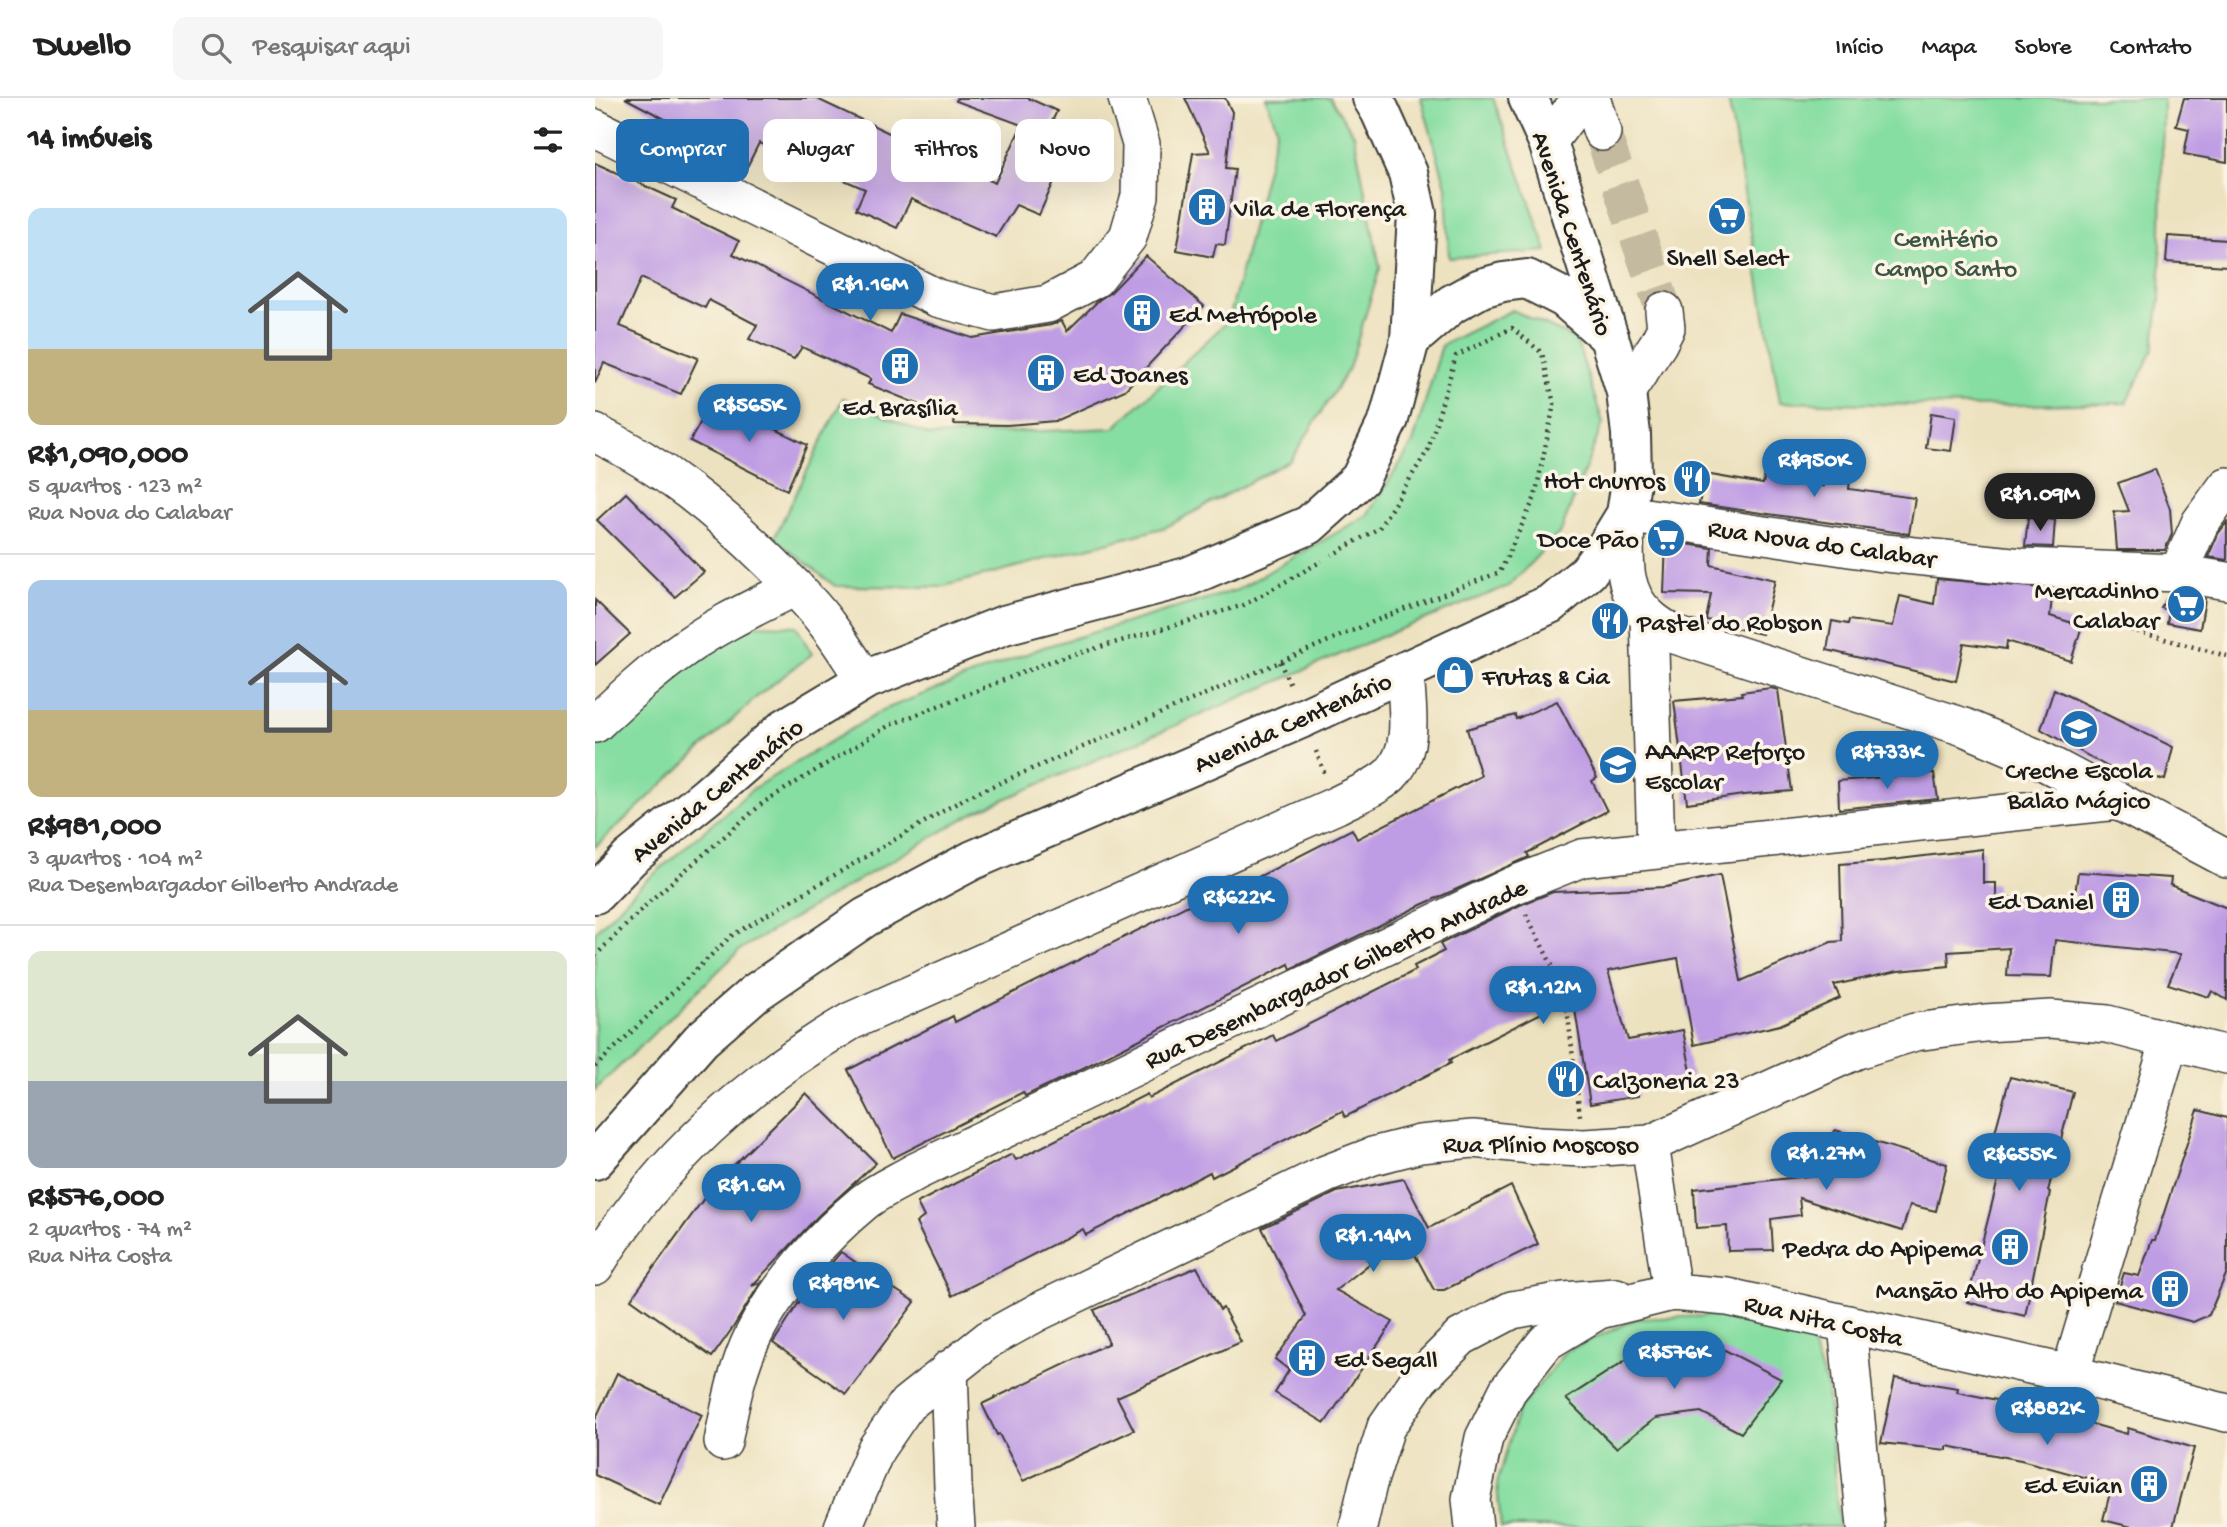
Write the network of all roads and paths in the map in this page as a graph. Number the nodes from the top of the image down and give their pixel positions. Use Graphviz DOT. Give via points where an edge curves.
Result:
graph roads {
  1 [pos="1127,98"];
  2 [pos="1372,98"];
  3 [pos="1528,98"];
  4 [pos="1581,98"];
  5 [pos="595,128"];
  6 [pos="1548,142"];
  7 [pos="1664,311"];
  8 [pos="1609,337"];
  9 [pos="1410,340"];
  10 [pos="1626,392"];
  11 [pos="595,433"];
  12 [pos="2227,486"];
  13 [pos="1626,514"];
  14 [pos="2178,573"];
  15 [pos="2227,581"];
  16 [pos="795,587"];
  17 [pos="1649,617"];
  18 [pos="2125,628"];
  19 [pos="2227,656"];
  20 [pos="1405,670"];
  21 [pos="865,681"];
  22 [pos="1303,718"];
  23 [pos="595,724"];
  24 [pos="2118,801"];
  25 [pos="1337,806"];
  26 [pos="1656,849"];
  27 [pos="2227,859"];
  28 [pos="1512,886"];
  29 [pos="595,894"];
  30 [pos="595,956"];
  31 [pos="2170,1040"];
  32 [pos="2227,1055"];
  33 [pos="595,1067"];
  34 [pos="1650,1144"];
  35 [pos="1584,1148"];
  36 [pos="595,1160"];
  37 [pos="595,1266"];
  38 [pos="1672,1292"];
  39 [pos="1847,1324"];
  40 [pos="949,1369"];
  41 [pos="2070,1374"];
  42 [pos="2227,1413"];
  43 [pos="723,1442"];
  44 [pos="843,1527"];
  45 [pos="956,1527"];
  46 [pos="1358,1527"];
  47 [pos="1474,1527"];
  48 [pos="1866,1527"];
  1 -- 5 [label="street" via="1142,144 1140,196 1128,237 1095,279 1048,304 994,313 937,298"];
  2 -- 9 [label="main road, Avenida Centenário" via="1408,173 1417,214"];
  3 -- 6 [label="main road, Avenida Centenário"];
  4 -- 6 [label="street"];
  6 -- 8 [label="main road, Avenida Centenário"];
  7 -- 10 [label="street" via="1665,328 1658,344"];
  8 -- 9 [label="main road" via="1564,298 1527,279 1481,288 1452,304"];
  8 -- 10 [label="main road, Avenida Centenário"];
  9 -- 21 [label="main road, Avenida Centenário" via="1389,419 1360,479 1310,525 1187,577 1005,625"];
  10 -- 13 [label="main road, Avenida Centenário" via="1632,475"];
  11 -- 16 [label="street" via="680,484 739,531"];
  12 -- 14 [label="street" via="2200,523"];
  13 -- 14 [label="street, Rua Nova do Calabar" via="1876,552 2022,567"];
  13 -- 17 [label="street" via="1625,577 1634,601"];
  13 -- 20 [label="main road, Avenida Centenário" via="1588,572 1550,604"];
  14 -- 15 [label="street, Rua Nova do Calabar"];
  16 -- 21 [label="street" via="825,621"];
  16 -- 23 [label="street" via="687,647"];
  17 -- 24 [label="street" via="1675,635 1964,727 2038,758"];
  17 -- 26 [label="street"];
  18 -- 19 [label="path"];
  20 -- 22 [label="main road, Avenida Centenário"];
  20 -- 25 [label="street" via="1408,739 1403,757 1390,775"];
  21 -- 29 [label="main road, Avenida Centenário" via="785,728 630,858"];
  22 -- 25 [label="path"];
  22 -- 36 [label="main road, Avenida Centenário" via="973,860 866,917 755,993 701,1040"];
  24 -- 26 [label="street, Rua Desembargador Gilberto Andrade"];
  24 -- 27 [label="street"];
  25 -- 37 [label="street" via="851,1021 813,1043 722,1114 658,1180"];
  26 -- 28 [label="street, Rua Desembargador Gilberto Andrade" via="1582,858"];
  28 -- 35 [label="path" via="1565,991"];
  28 -- 43 [label="street, Rua Desembargador Gilberto Andrade" via="915,1172 866,1201 820,1242 754,1334 736,1382"];
  30 -- 33 [label="path" via="651,900 764,802 890,725 1049,662 1244,605 1380,528 1429,450 1456,356 1512,328 1542,354 1554,404 1535,497 1500,572 1365,625 967,797 731,936"];
  31 -- 32 [label="street, Rua Plínio Moscoso"];
  31 -- 34 [label="street, Rua Plínio Moscoso" via="2107,1024 2050,1019 1915,1032 1857,1050"];
  31 -- 41 [label="street"];
  34 -- 35 [label="street, Rua Plínio Moscoso"];
  34 -- 38 [label="street"];
  35 -- 40 [label="street, Rua Plínio Moscoso" via="1473,1139 1420,1144 1373,1156 1326,1174 1038,1312 989,1339"];
  38 -- 39 [label="street, Rua Nita Costa" via="1728,1297"];
  38 -- 46 [label="street" via="1512,1310 1461,1337 1420,1378 1386,1427"];
  38 -- 47 [label="street, Rua Nita Costa" via="1599,1310 1546,1342 1508,1390 1484,1438 1471,1499"];
  39 -- 41 [label="street, Rua Nita Costa"];
  39 -- 48 [label="street"];
  40 -- 44 [label="street, Rua Plínio Moscoso" via="907,1404 876,1450"];
  40 -- 45 [label="street"];
  41 -- 42 [label="street, Rua Nita Costa"];
}
